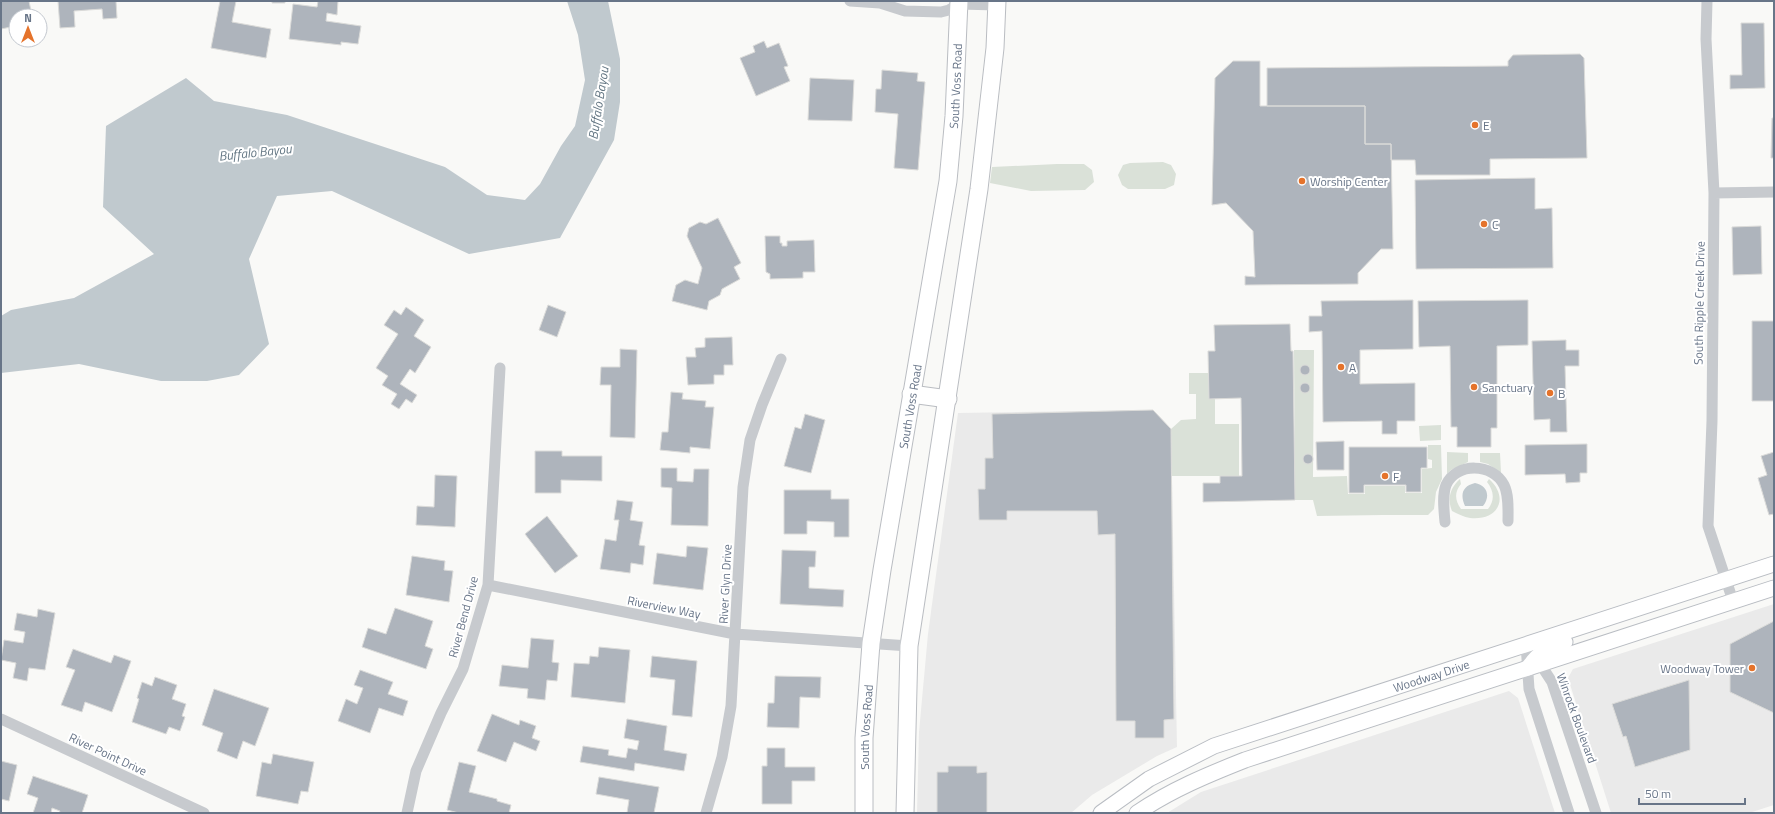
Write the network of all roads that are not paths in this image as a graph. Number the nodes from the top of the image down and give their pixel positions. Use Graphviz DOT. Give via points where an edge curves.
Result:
graph roads {
  1 [pos="850,1"];
  2 [pos="1707,1"];
  3 [pos="883,2"];
  4 [pos="958,2"];
  5 [pos="997,3"];
  6 [pos="1774,192"];
  7 [pos="1714,193"];
  8 [pos="781,359"];
  9 [pos="500,368"];
  10 [pos="911,394"];
  11 [pos="948,399"];
  12 [pos="1508,521"];
  13 [pos="1445,522"];
  14 [pos="1774,564"];
  15 [pos="1725,580"];
  16 [pos="488,585"];
  17 [pos="1774,588"];
  18 [pos="1733,601"];
  19 [pos="1601,620"];
  20 [pos="735,634"];
  21 [pos="871,643"];
  22 [pos="1526,644"];
  23 [pos="909,646"];
  24 [pos="1534,663"];
  25 [pos="1302,717"];
  26 [pos="1,718"];
  27 [pos="1313,737"];
  28 [pos="1149,779"];
  29 [pos="1162,796"];
  30 [pos="204,813"];
  31 [pos="407,813"];
  32 [pos="706,813"];
  33 [pos="864,813"];
  34 [pos="905,813"];
  35 [pos="1101,813"];
  36 [pos="1137,813"];
  37 [pos="1569,813"];
  38 [pos="1596,813"];
  1 -- 3 [label="street"];
  2 -- 7 [label="street, South Ripple Creek Drive" via="1706,39"];
  3 -- 4 [label="street" via="904,11 941,12 949,10"];
  4 -- 5 [label="street"];
  4 -- 10 [label="main road, South Voss Road" via="954,116 948,181"];
  5 -- 11 [label="main road" via="993,62 978,189"];
  6 -- 7 [label="street"];
  7 -- 15 [label="street, South Ripple Creek Drive" via="1712,421 1708,526"];
  8 -- 20 [label="street, River Glyn Drive" via="762,405 749,447 743,487"];
  9 -- 16 [label="street, River Bend Drive"];
  10 -- 11 [label="main road"];
  10 -- 21 [label="main road, South Voss Road"];
  11 -- 23 [label="main road"];
  12 -- 13 [label="street" via="1504,484 1490,472 1474,468 1453,475 1446,485"];
  14 -- 15 [label="main road, Woodway Drive"];
  15 -- 18 [label="street, South Ripple Creek Drive"];
  15 -- 19 [label="main road, Woodway Drive"];
  16 -- 20 [label="street, Riverview Way"];
  16 -- 31 [label="street, River Bend Drive" via="463,669 416,771"];
  17 -- 18 [label="main road, Woodway Drive"];
  18 -- 24 [label="main road, Woodway Drive"];
  19 -- 22 [label="main road, Woodway Drive"];
  19 -- 24 [label="main road" via="1594,632 1548,647"];
  20 -- 21 [label="street, Riverview Way"];
  20 -- 32 [label="street, River Glyn Drive" via="731,706 722,757"];
  21 -- 23 [label="street, Riverview Way"];
  21 -- 33 [label="main road, South Voss Road" via="864,738"];
  22 -- 24 [label="street, Winrock Boulevard"];
  22 -- 25 [label="main road, Woodway Drive"];
  23 -- 34 [label="main road"];
  24 -- 27 [label="main road, Woodway Drive"];
  24 -- 37 [label="street, Winrock Boulevard" via="1529,689"];
  24 -- 38 [label="street, Winrock Boulevard" via="1552,682"];
  25 -- 27 [label="main road"];
  25 -- 28 [label="main road, Woodway Drive" via="1214,746"];
  26 -- 30 [label="street, River Point Drive"];
  27 -- 29 [label="main road, Woodway Drive" via="1245,760"];
  28 -- 29 [label="main road"];
  28 -- 35 [label="main road, Woodway Drive"];
  29 -- 36 [label="main road, Woodway Drive"];
}
